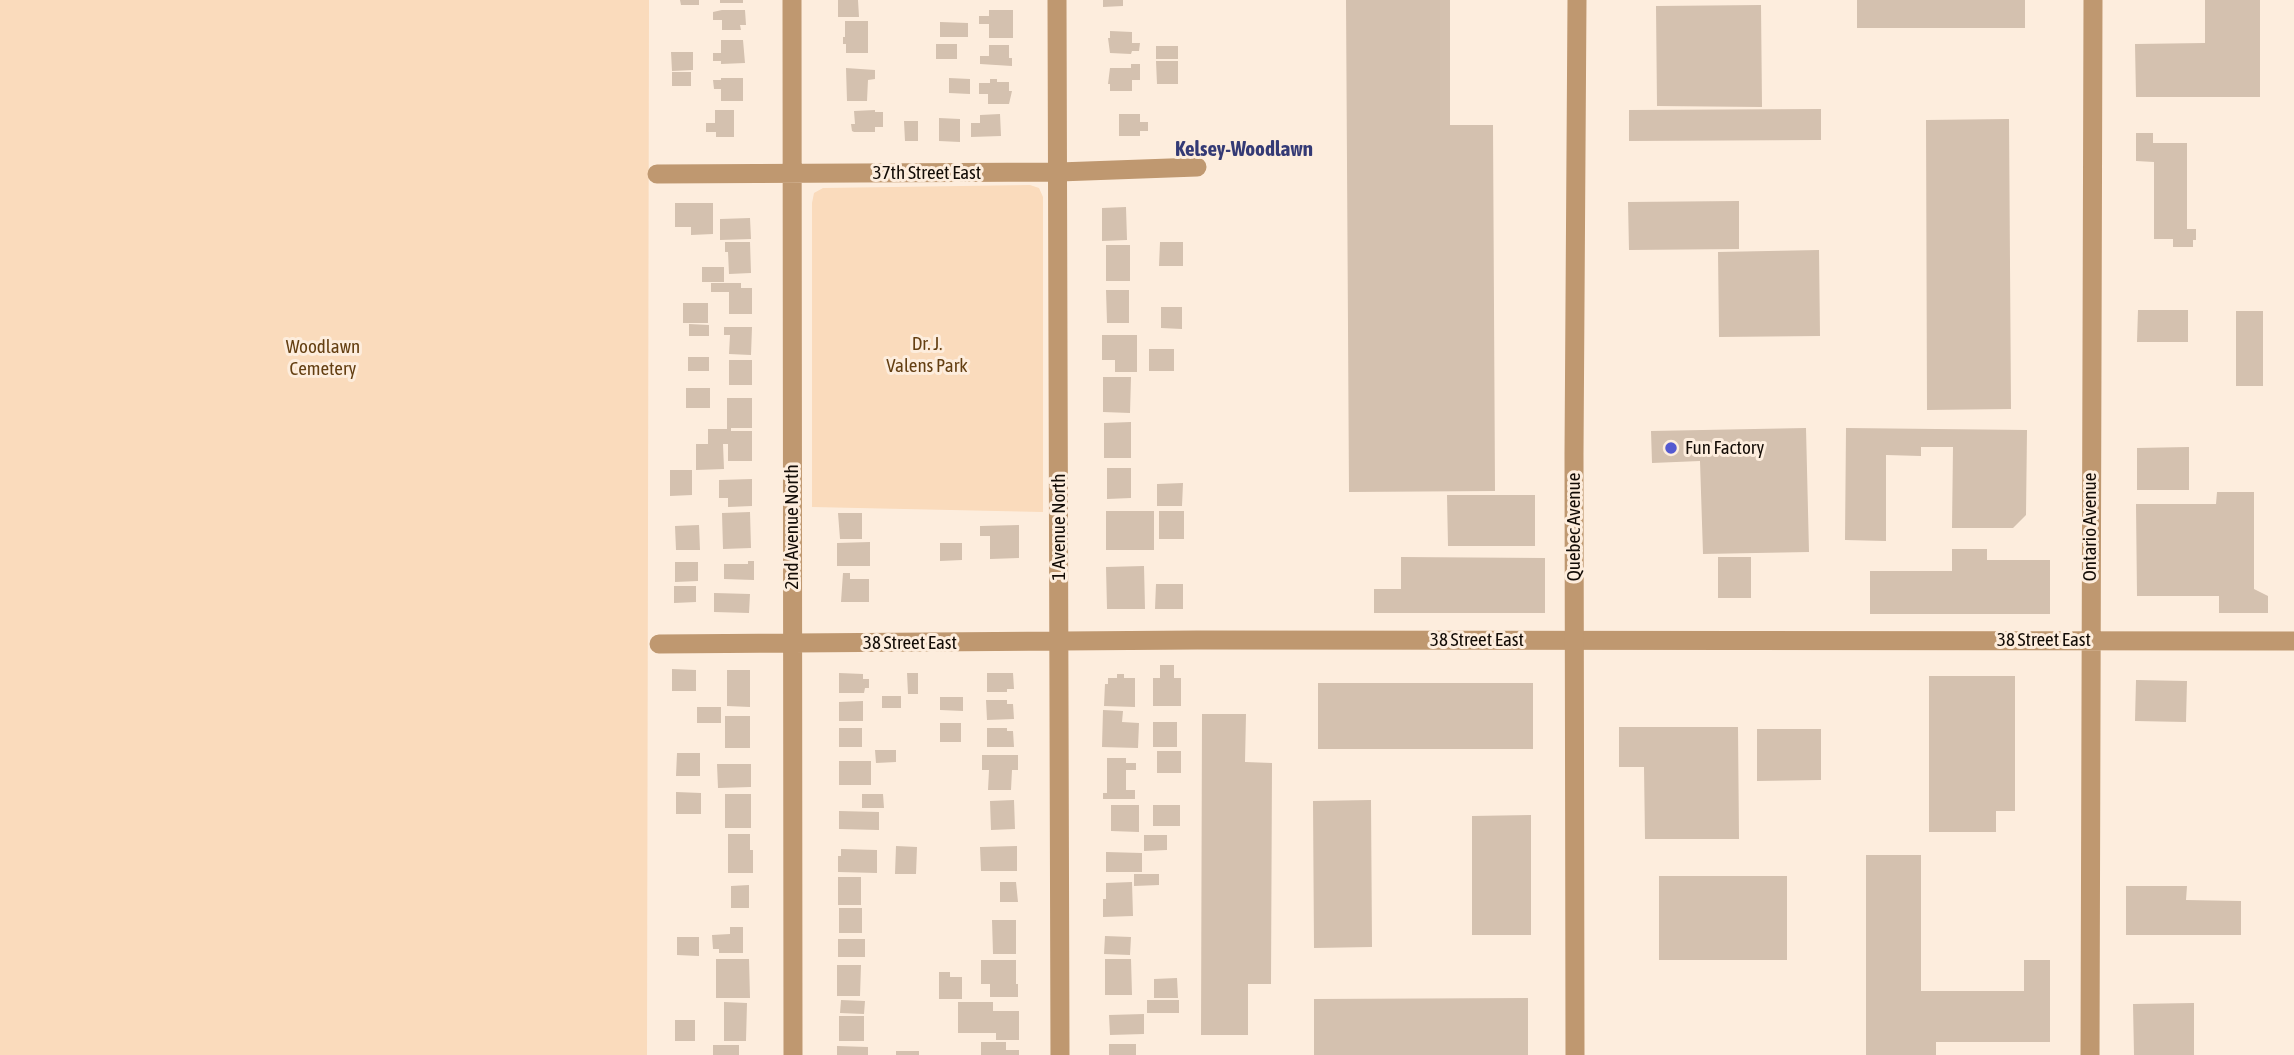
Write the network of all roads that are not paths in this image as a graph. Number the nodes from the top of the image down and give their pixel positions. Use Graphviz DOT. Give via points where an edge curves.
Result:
graph roads {
  1 [pos="792,0"];
  2 [pos="1058,0"];
  3 [pos="1577,0"];
  4 [pos="2093,0"];
  5 [pos="1197,167"];
  6 [pos="1059,172"];
  7 [pos="657,174"];
  8 [pos="793,174"];
  9 [pos="1574,640"];
  10 [pos="2090,640"];
  11 [pos="2294,641"];
  12 [pos="1060,642"];
  13 [pos="792,643"];
  14 [pos="659,644"];
  15 [pos="793,1055"];
  16 [pos="1060,1055"];
  17 [pos="1575,1055"];
  18 [pos="2090,1055"];
  1 -- 8 [label="street, 2nd Avenue North"];
  2 -- 6 [label="street, 1 Avenue North"];
  3 -- 9 [label="street, Quebec Avenue"];
  4 -- 10 [label="street, Ontario Avenue"];
  5 -- 6 [label="street, 37th Street East"];
  6 -- 8 [label="street, 37th Street East"];
  6 -- 12 [label="street, 1 Avenue North"];
  7 -- 8 [label="street, 37th Street East"];
  8 -- 13 [label="street, 2nd Avenue North"];
  9 -- 10 [label="street, 38 Street East"];
  9 -- 12 [label="street, 38 Street East"];
  9 -- 17 [label="street, Quebec Avenue"];
  10 -- 11 [label="street, 38 Street East"];
  10 -- 18 [label="street, Ontario Avenue"];
  12 -- 13 [label="street, 38 Street East"];
  12 -- 16 [label="street, 1 Avenue North"];
  13 -- 14 [label="street, 38 Street East"];
  13 -- 15 [label="street, 2nd Avenue North"];
}
